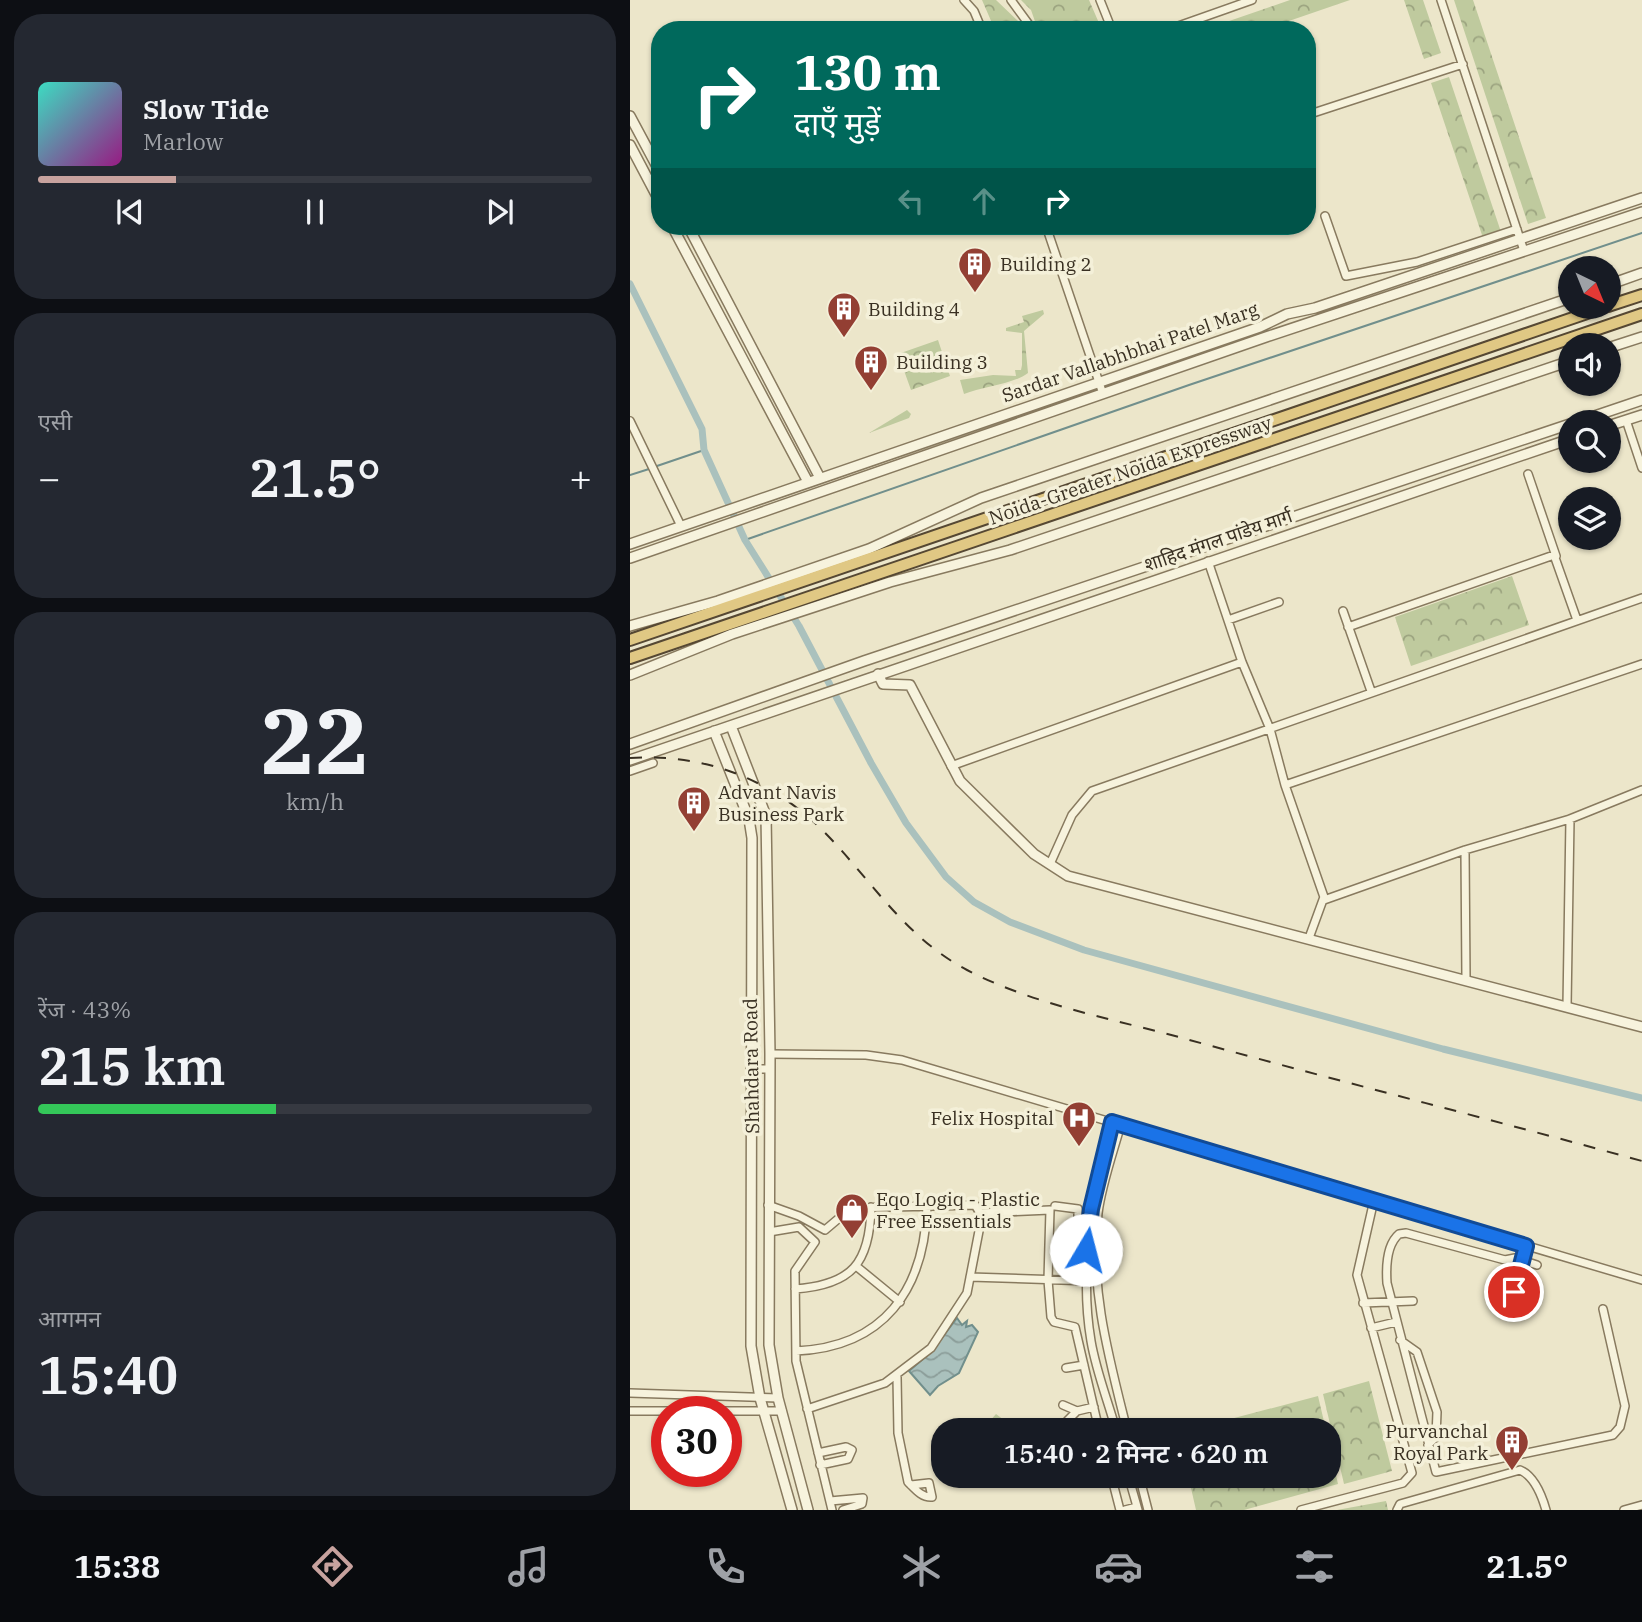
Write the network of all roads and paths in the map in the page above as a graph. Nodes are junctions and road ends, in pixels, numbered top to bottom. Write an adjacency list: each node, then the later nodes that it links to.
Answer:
1 (964, 0): 6 (street)
2 (1011, 0): 7 (street)
3 (1100, 0): 8 (street)
4 (1252, 0): 9 (street)
5 (1440, 0): 10 (street)
6 (978, 21)
7 (1026, 21)
8 (1108, 21)
9 (1192, 21)
10 (1463, 64): 11 (street); 19 (street)
11 (1316, 112)
12 (630, 116): 14 (street)
13 (630, 145): 15 (street)
14 (651, 155)
15 (651, 185)
16 (1642, 198): 23 (street, Sardar Vallabhbhai Patel Marg)
17 (1642, 212): 24 (street, Sardar Vallabhbhai Patel Marg)
18 (1325, 216): 19 (street)
19 (1517, 229): 23 (street)
20 (677, 235): 48 (street)
21 (693, 235): 47 (street)
22 (1049, 235): 35 (street)
23 (1520, 239): 24 (street); 35 (street, Sardar Vallabhbhai Patel Marg)
24 (1524, 251): 36 (street, Sardar Vallabhbhai Patel Marg)
25 (1642, 273): 26 (street)
26 (1621, 280)
27 (1642, 295): 29 (highway, Noida-Greater Noida Expressway)
28 (1558, 302): 54 (street)
29 (1621, 302)
30 (1642, 314): 55 (highway, Noida-Greater Noida Expressway)
31 (1569, 319): 54 (highway, Noida-Greater Noida Expressway)
32 (1642, 337): 33 (street)
33 (1621, 344)
34 (1558, 365): 55 (street)
35 (1099, 382): 36 (street); 47 (street, Sardar Vallabhbhai Patel Marg)
36 (1103, 394): 52 (street, Sardar Vallabhbhai Patel Marg)
37 (1642, 400): 38 (street)
38 (1612, 410)
39 (1642, 415): 40 (street)
40 (1626, 420): 42 (street); 45 (street)
41 (630, 421): 49 (street)
42 (1621, 422)
43 (1558, 428): 63 (street)
44 (1558, 443): 53 (street, शाहिद मंगल पांडेय मार्ग)
45 (1642, 468)
46 (1528, 474): 51 (street)
47 (820, 478): 48 (street, Sardar Vallabhbhai Patel Marg)
48 (807, 482): 49 (street, Sardar Vallabhbhai Patel Marg)
49 (683, 525): 50 (street, Sardar Vallabhbhai Patel Marg)
50 (630, 544)
51 (1556, 556): 61 (street); 64 (street)
52 (630, 558)
53 (1208, 561): 60 (street); 67 (street, शाहिद मंगल पांडेय मार्ग)
54 (827, 568): 58 (highway, Noida-Greater Noida Expressway)
55 (841, 593): 65 (highway, Noida-Greater Noida Expressway)
56 (1642, 597): 61 (street)
57 (1279, 602): 60 (street)
58 (720, 606): 62 (street); 66 (highway, Noida-Greater Noida Expressway)
59 (1343, 611): 64 (street)
60 (1228, 620): 69 (street)
61 (1577, 620): 73 (street)
62 (630, 626)
63 (966, 627): 67 (street); 77 (street)
64 (1348, 627): 73 (street)
65 (730, 630): 68 (highway, Noida-Greater Noida Expressway); 71 (street)
66 (630, 640)
67 (970, 643): 72 (street, शाहिद मंगल पांडेय मार्ग)
68 (630, 658)
69 (1242, 662): 75 (street); 80 (street)
70 (1642, 664): 82 (street)
71 (630, 675)
72 (875, 675): 74 (street, शाहिद मंगल पांडेय मार्ग); 80 (street)
73 (1371, 691): 75 (street)
74 (731, 726): 76 (street, शाहिद मंगल पांडेय मार्ग); 92 (street, Shahdara Road)
75 (1270, 729): 82 (street); 86 (street)
76 (714, 731): 78 (street, शाहिद मंगल पांडेय मार्ग); 93 (street, Shahdara Road)
77 (630, 744)
78 (630, 760)
79 (653, 763): 81 (street)
80 (951, 766): 86 (street)
81 (630, 771)
82 (1285, 785): 87 (street)
83 (1642, 789): 84 (street)
84 (1570, 819): 85 (street); 90 (street)
85 (1465, 850): 87 (street); 89 (street)
86 (1050, 864): 88 (street)
87 (1324, 900): 88 (street)
88 (1309, 938): 89 (street)
89 (1466, 979): 90 (street)
90 (1567, 1006): 91 (street)
91 (1642, 1027)
92 (770, 1055): 94 (street, Shahdara Road); 95 (street)
93 (750, 1069): 94 (street); 133 (street, Shahdara Road)
94 (770, 1069): 98 (street, Shahdara Road)
95 (1112, 1122): 96 (street); 106 (street)
96 (1121, 1124): 97 (street); 116 (street)
97 (1374, 1200): 108 (street); 123 (street)
98 (768, 1205): 103 (street); 104 (street, Shahdara Road)
99 (1055, 1206): 105 (street)
100 (927, 1207): 101 (street); 102 (street); 121 (street)
101 (871, 1208): 103 (street); 111 (street)
102 (980, 1213): 112 (street); 113 (street)
103 (825, 1230): 107 (street)
104 (769, 1232): 107 (street); 134 (street, Shahdara Road)
105 (1078, 1240): 106 (street); 115 (street)
106 (1087, 1241): 117 (street)
107 (815, 1242): 118 (street)
108 (1523, 1245): 109 (street); 114 (street)
109 (1520, 1260): 110 (street); 119 (street); 120 (street)
110 (1537, 1265)
111 (856, 1266): 118 (street); 121 (street)
112 (970, 1278): 113 (street); 131 (street)
113 (1048, 1280): 115 (street); 129 (street)
114 (1642, 1280)
115 (1077, 1281): 117 (street)
116 (1096, 1281): 117 (street); 145 (street)
117 (1087, 1282): 144 (street)
118 (795, 1289): 128 (street)
119 (1514, 1292)
120 (1392, 1300): 122 (street); 123 (street); 125 (street)
121 (900, 1301): 128 (street)
122 (1413, 1301)
123 (1363, 1303): 126 (street)
124 (1603, 1309): 146 (street)
125 (1396, 1322): 126 (street); 127 (street)
126 (1371, 1328): 163 (street)
127 (1400, 1340): 146 (street); 146 (street)
128 (796, 1351): 137 (street)
129 (1084, 1365): 130 (street); 136 (street)
130 (1066, 1368)
131 (897, 1377): 137 (street); 149 (street)
132 (630, 1393): 133 (street)
133 (760, 1398): 134 (street); 141 (street, Shahdara Road)
134 (778, 1398): 140 (street, Shahdara Road)
135 (1063, 1405): 138 (street)
136 (1094, 1407): 138 (street); 143 (street)
137 (807, 1409): 147 (street)
138 (1077, 1410): 142 (street)
139 (630, 1411): 141 (street)
140 (782, 1411): 141 (street); 159 (street, Shahdara Road)
141 (764, 1412): 158 (street, Shahdara Road)
142 (1070, 1418)
143 (1097, 1418)
144 (1113, 1418)
145 (1124, 1418)
146 (1428, 1445)
147 (818, 1453): 148 (street); 148 (street)
148 (820, 1465): 155 (street)
149 (911, 1485)
150 (1114, 1488): 156 (street)
151 (1132, 1488): 153 (street)
152 (1142, 1488): 162 (street)
153 (1134, 1497): 156 (street); 157 (street)
154 (1642, 1505): 166 (street)
155 (831, 1506): 160 (street)
156 (1119, 1506)
157 (1137, 1508): 161 (street)
158 (792, 1510)
159 (808, 1510)
160 (843, 1510)
161 (1125, 1510)
162 (1148, 1510)
163 (1301, 1510)
164 (1397, 1510): 165 (street)
165 (1546, 1510)
166 (1624, 1510)

